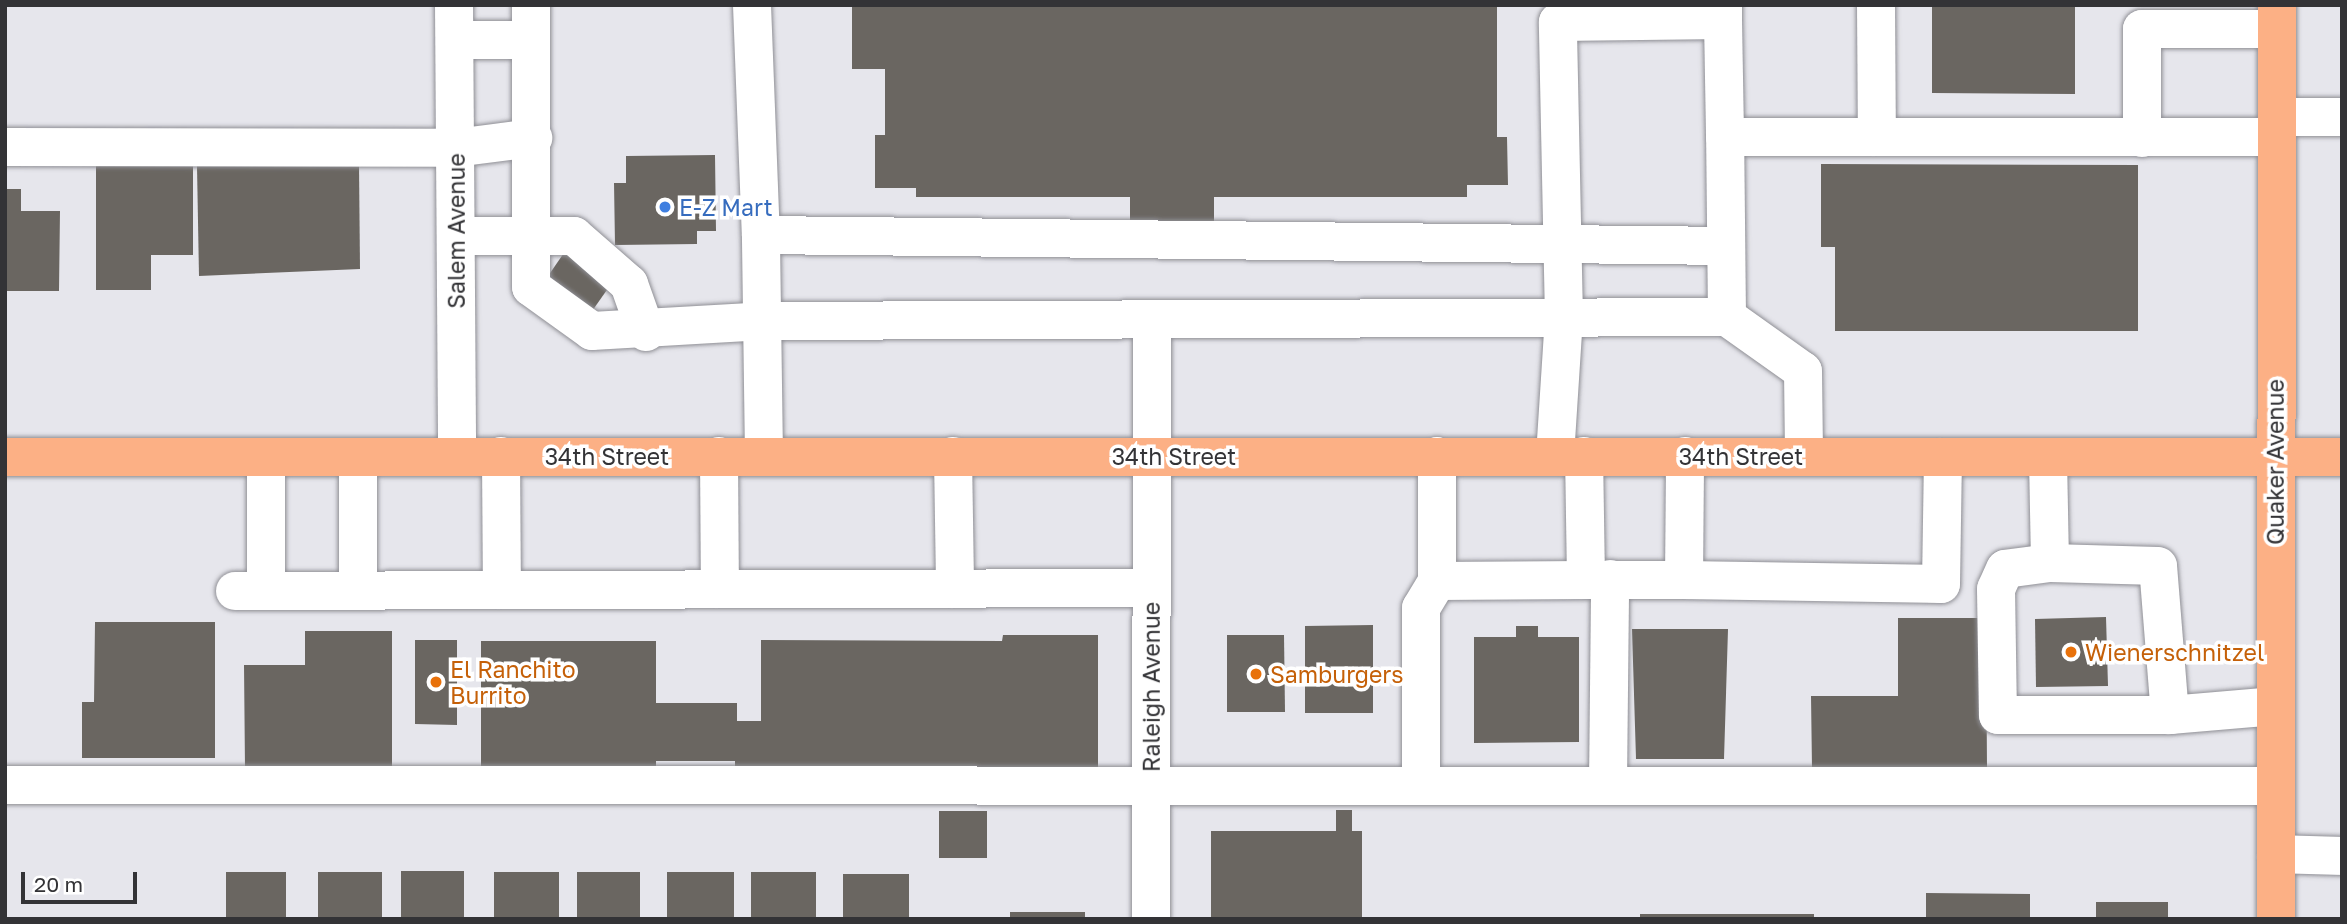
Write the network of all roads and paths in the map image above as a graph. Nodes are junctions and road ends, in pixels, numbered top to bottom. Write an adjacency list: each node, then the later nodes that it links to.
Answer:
1 (752, 5): 17 (street)
2 (1876, 5): 11 (street)
3 (1723, 13): 10 (street); 19 (street)
4 (2142, 17): 5 (street); 13 (street)
5 (2277, 17): 9 (main road, Quaker Avenue)
6 (455, 23): 7 (street); 15 (street, Salem Avenue)
7 (531, 23): 12 (street)
8 (2342, 117): 9 (street)
9 (2277, 127): 13 (street); 40 (main road, Quaker Avenue)
10 (1725, 137): 11 (street); 20 (street)
11 (1877, 137): 13 (street)
12 (533, 138): 15 (street); 16 (street)
13 (2142, 138)
14 (5, 147): 15 (street)
15 (455, 148): 18 (street, Salem Avenue)
16 (530, 234): 18 (street); 25 (street); 25 (street)
17 (761, 235): 19 (street); 24 (street)
18 (456, 236): 26 (street, Salem Avenue)
19 (1563, 246): 20 (street); 22 (street)
20 (1725, 246): 21 (street)
21 (1727, 317): 22 (street); 35 (street)
22 (1564, 318): 23 (street); 33 (street)
23 (1152, 320): 24 (street); 31 (street, Raleigh Avenue)
24 (764, 321): 25 (street); 29 (street)
25 (646, 332)
26 (457, 456): 27 (main road, 34th Street); 38 (main road, 34th Street)
27 (501, 456): 28 (main road, 34th Street); 50 (street)
28 (719, 456): 29 (main road, 34th Street); 48 (street)
29 (764, 456): 30 (main road, 34th Street)
30 (953, 456): 31 (main road, 34th Street); 49 (street)
31 (1152, 456): 32 (main road, 34th Street); 47 (street, Raleigh Avenue)
32 (1437, 456): 33 (main road, 34th Street); 46 (street)
33 (1569, 456): 34 (main road, 34th Street); 44 (street)
34 (1685, 456): 35 (main road, 34th Street); 45 (street)
35 (1804, 456): 39 (main road, 34th Street)
36 (5, 457): 37 (main road, 34th Street)
37 (266, 457): 38 (main road, 34th Street); 51 (street)
38 (358, 457): 51 (street)
39 (1943, 457): 42 (main road, 34th Street); 45 (street)
40 (2275, 457): 41 (main road, 34th Street); 42 (main road, 34th Street); 52 (main road, Quaker Avenue)
41 (2342, 457)
42 (2048, 458): 43 (street)
43 (2050, 563): 53 (street); 53 (street)
44 (1598, 579): 45 (street); 46 (street); 55 (street)
45 (1684, 580)
46 (1437, 581): 57 (street)
47 (1152, 588): 49 (street); 56 (street, Raleigh Avenue)
48 (720, 589): 49 (street); 50 (street)
49 (955, 589)
50 (502, 590): 51 (street)
51 (358, 591)
52 (2276, 706): 53 (street); 58 (main road, Quaker Avenue)
53 (2169, 715)
54 (5, 785): 56 (street)
55 (1608, 785): 57 (street); 58 (street)
56 (1151, 786): 57 (street); 61 (street, Raleigh Avenue)
57 (1421, 786)
58 (2276, 786): 59 (main road, Quaker Avenue)
59 (2276, 854): 60 (street); 62 (main road, Quaker Avenue)
60 (2342, 856)
61 (1151, 919)
62 (2276, 919)

